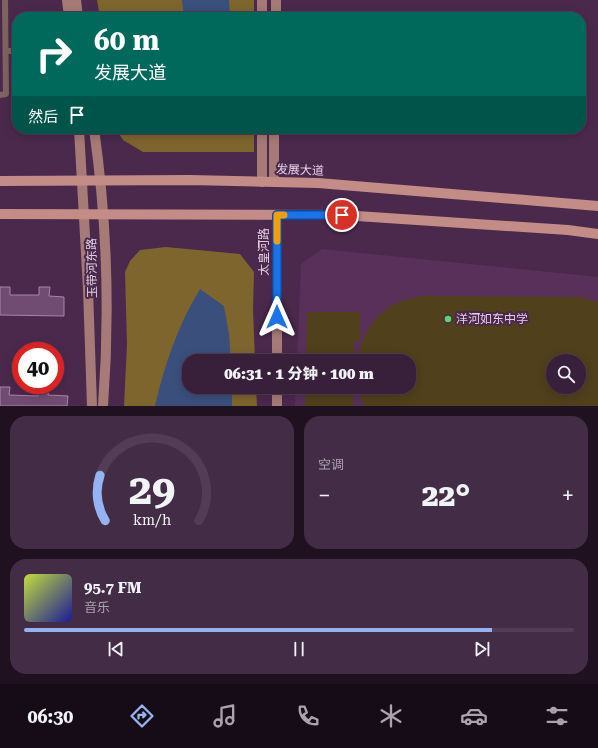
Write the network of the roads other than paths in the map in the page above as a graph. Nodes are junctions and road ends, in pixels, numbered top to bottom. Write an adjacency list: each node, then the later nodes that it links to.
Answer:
1 (5, 0): 10 (lane)
2 (68, 0): 6 (street)
3 (76, 0): 7 (street)
4 (262, 0): 8 (street)
5 (276, 0): 9 (street)
6 (69, 12)
7 (77, 12)
8 (262, 12)
9 (276, 12)
10 (6, 51): 11 (lane); 12 (lane)
11 (12, 51)
12 (0, 94)
13 (79, 134): 18 (street, 玉带河东路)
14 (95, 134): 19 (street, 玉带河东路)
15 (262, 134): 20 (street)
16 (274, 134): 21 (street)
17 (0, 181): 18 (main road, 发展大道)
18 (82, 181): 19 (main road, 发展大道); 24 (street, 玉带河东路)
19 (101, 181): 20 (main road, 发展大道); 25 (street, 玉带河东路)
20 (262, 182): 21 (main road, 发展大道)
21 (274, 182): 22 (main road, 发展大道)
22 (598, 206)
23 (0, 214): 24 (main road)
24 (84, 214): 25 (main road); 30 (street, 玉带河东路)
25 (104, 214): 26 (main road); 31 (street, 玉带河东路)
26 (277, 215): 27 (main road); 28 (street, 太皇河路)
27 (598, 234)
28 (277, 354)
29 (277, 394): 32 (street)
30 (92, 406)
31 (103, 406)
32 (277, 406)

